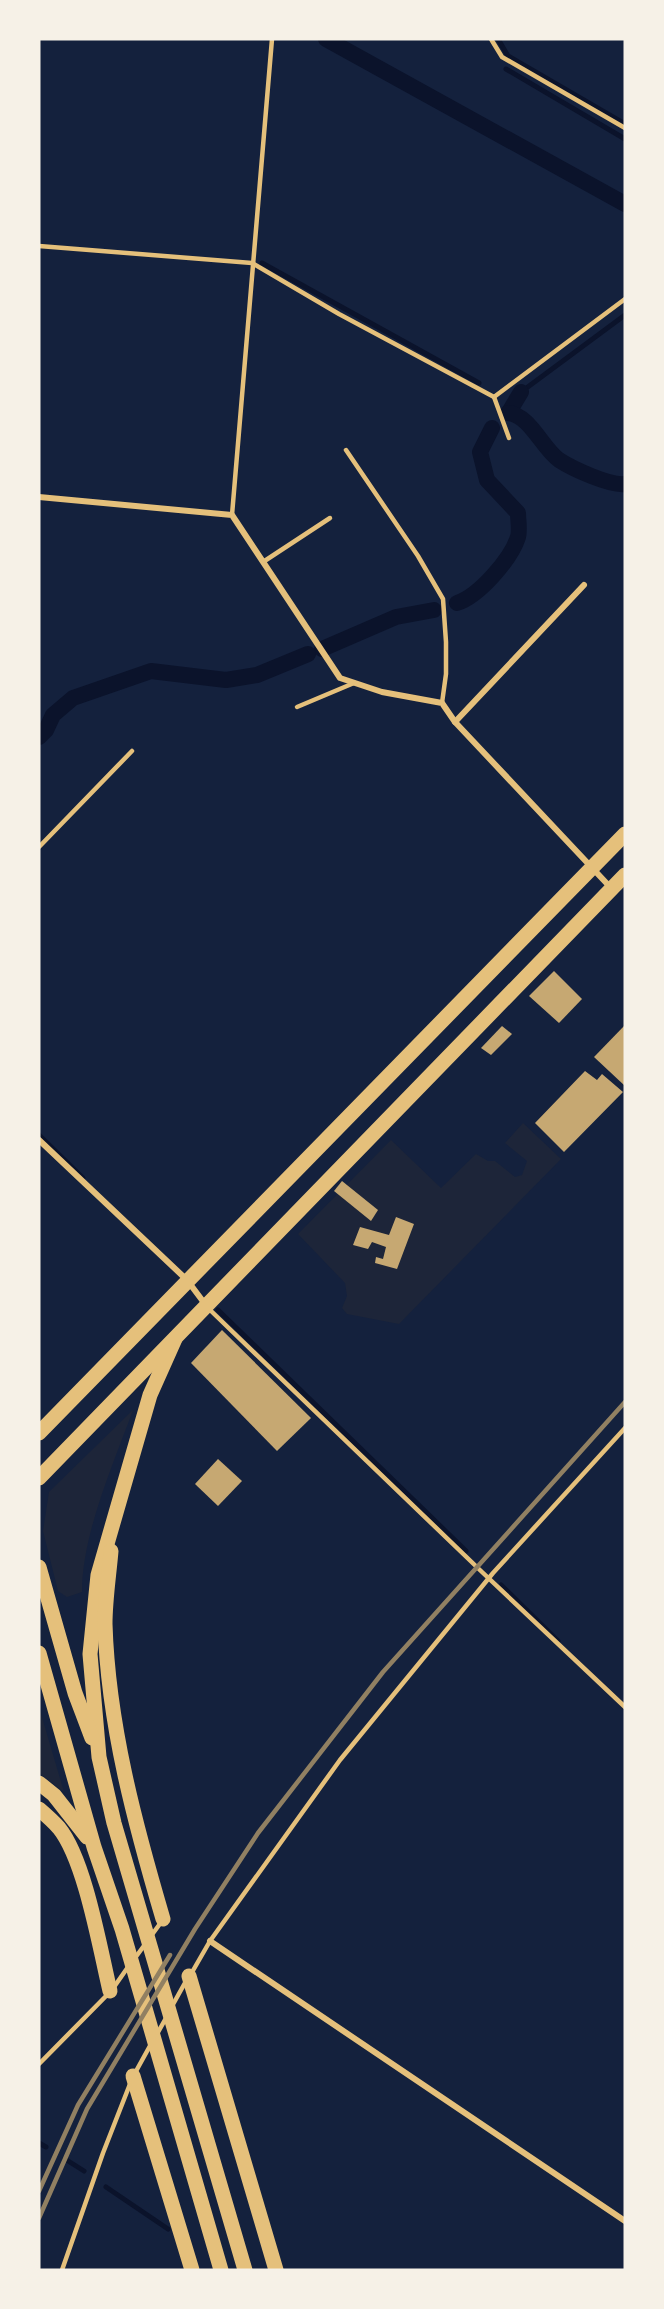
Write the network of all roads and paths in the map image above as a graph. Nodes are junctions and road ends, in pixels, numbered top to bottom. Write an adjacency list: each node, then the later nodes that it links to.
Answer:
1 (272, 39): 5 (lane)
2 (491, 39): 3 (lane)
3 (625, 128)
4 (39, 246): 5 (lane)
5 (252, 262): 7 (lane); 11 (lane)
6 (625, 299): 7 (lane)
7 (494, 397): 8 (lane)
8 (509, 438)
9 (346, 450): 16 (lane)
10 (39, 497): 11 (street)
11 (232, 515): 13 (street)
12 (330, 518): 13 (lane)
13 (263, 562): 15 (street)
14 (584, 585): 18 (street)
15 (354, 683): 16 (street); 17 (lane)
16 (442, 703): 18 (street)
17 (297, 707)
18 (455, 722): 22 (street)
19 (132, 751): 21 (lane)
20 (625, 834): 22 (main road)
21 (39, 848)
22 (592, 867): 24 (street); 26 (main road)
23 (625, 875): 24 (main road)
24 (612, 889): 27 (main road)
25 (39, 1140): 26 (street)
26 (187, 1280): 27 (street); 30 (main road)
27 (207, 1307): 28 (main road); 34 (lane)
28 (175, 1339): 31 (main road); 32 (main road)
29 (625, 1428): 34 (lane)
30 (39, 1433)
31 (39, 1478)
32 (114, 1519): 37 (main road); 41 (main road)
33 (39, 1567): 37 (main road)
34 (489, 1579): 36 (lane); 42 (lane)
35 (39, 1653): 40 (main road)
36 (625, 1707)
37 (99, 1757): 51 (main road)
38 (39, 1783): 40 (main road)
39 (39, 1809): 44 (main road)
40 (94, 1847): 50 (main road)
41 (163, 1919): 44 (lane)
42 (210, 1941): 43 (lane); 47 (street)
43 (189, 1976): 46 (lane); 52 (main road)
44 (110, 1991): 45 (lane)
45 (39, 2064)
46 (133, 2076): 48 (lane); 49 (main road)
47 (625, 2221)
48 (62, 2270)
49 (192, 2270)
50 (221, 2270)
51 (245, 2270)
52 (276, 2270)

